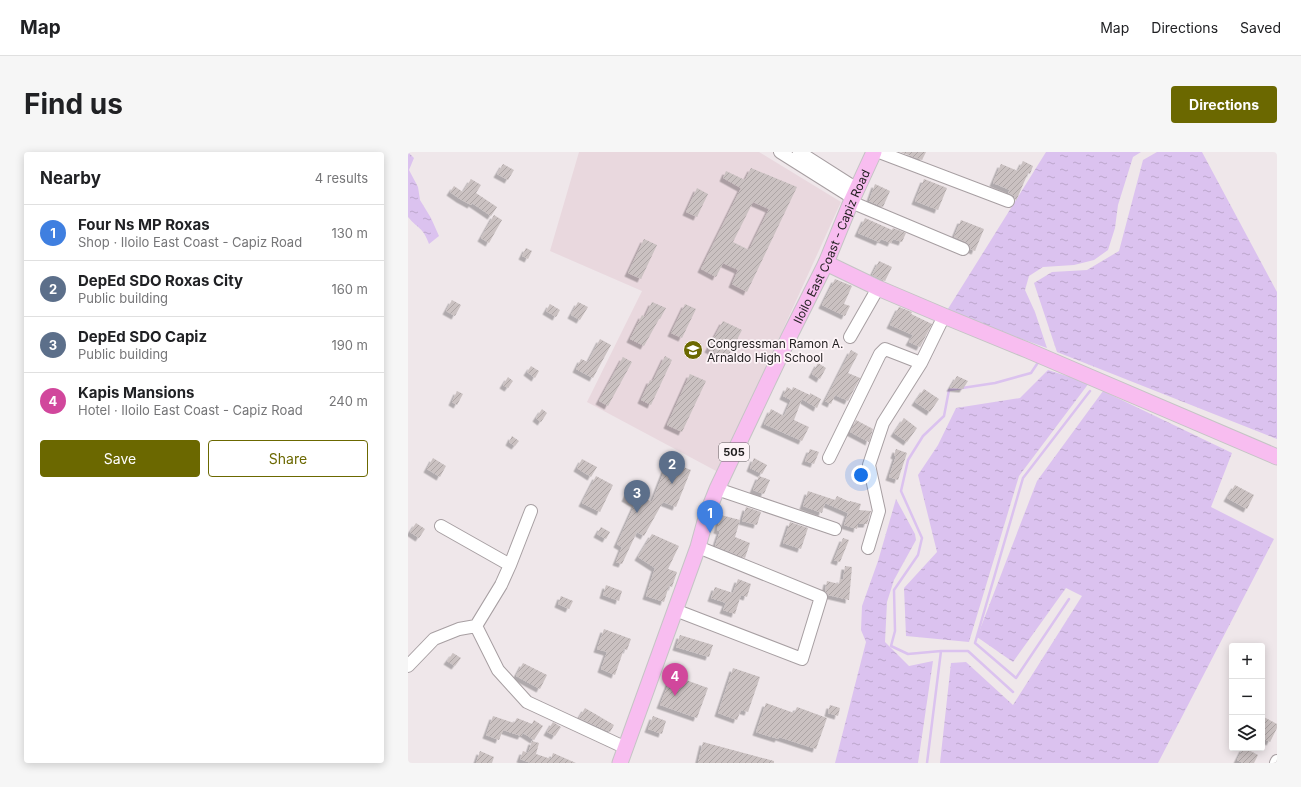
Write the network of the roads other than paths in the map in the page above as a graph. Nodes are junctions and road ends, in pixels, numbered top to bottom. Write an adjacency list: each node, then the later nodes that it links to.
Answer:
1 (780, 152): 5 (street)
2 (800, 152): 5 (street)
3 (874, 152): 5 (main road, Iloilo East Coast - Capiz Road / 505)
4 (879, 152): 6 (street)
5 (853, 197): 7 (street); 8 (main road, Iloilo East Coast - Capiz Road / 505)
6 (1008, 201)
7 (964, 250)
8 (826, 263): 9 (main road); 15 (main road, Iloilo East Coast - Capiz Road / 505)
9 (878, 288): 10 (main road); 11 (street)
10 (944, 316): 12 (street); 13 (main road)
11 (850, 337)
12 (921, 363): 14 (street); 20 (street)
13 (1277, 457)
14 (828, 458)
15 (717, 489): 18 (street); 19 (main road, Iloilo East Coast - Capiz Road / 505)
16 (531, 511): 21 (street)
17 (441, 526): 21 (street)
18 (835, 529)
19 (698, 547): 22 (main road, Iloilo East Coast - Capiz Road / 505); 22 (street)
20 (868, 548)
21 (510, 565): 23 (street)
22 (675, 610): 25 (main road, Iloilo East Coast - Capiz Road / 505)
23 (476, 626): 24 (street); 25 (street)
24 (408, 666)
25 (626, 748): 26 (main road, Iloilo East Coast - Capiz Road / 505)
26 (620, 763)

